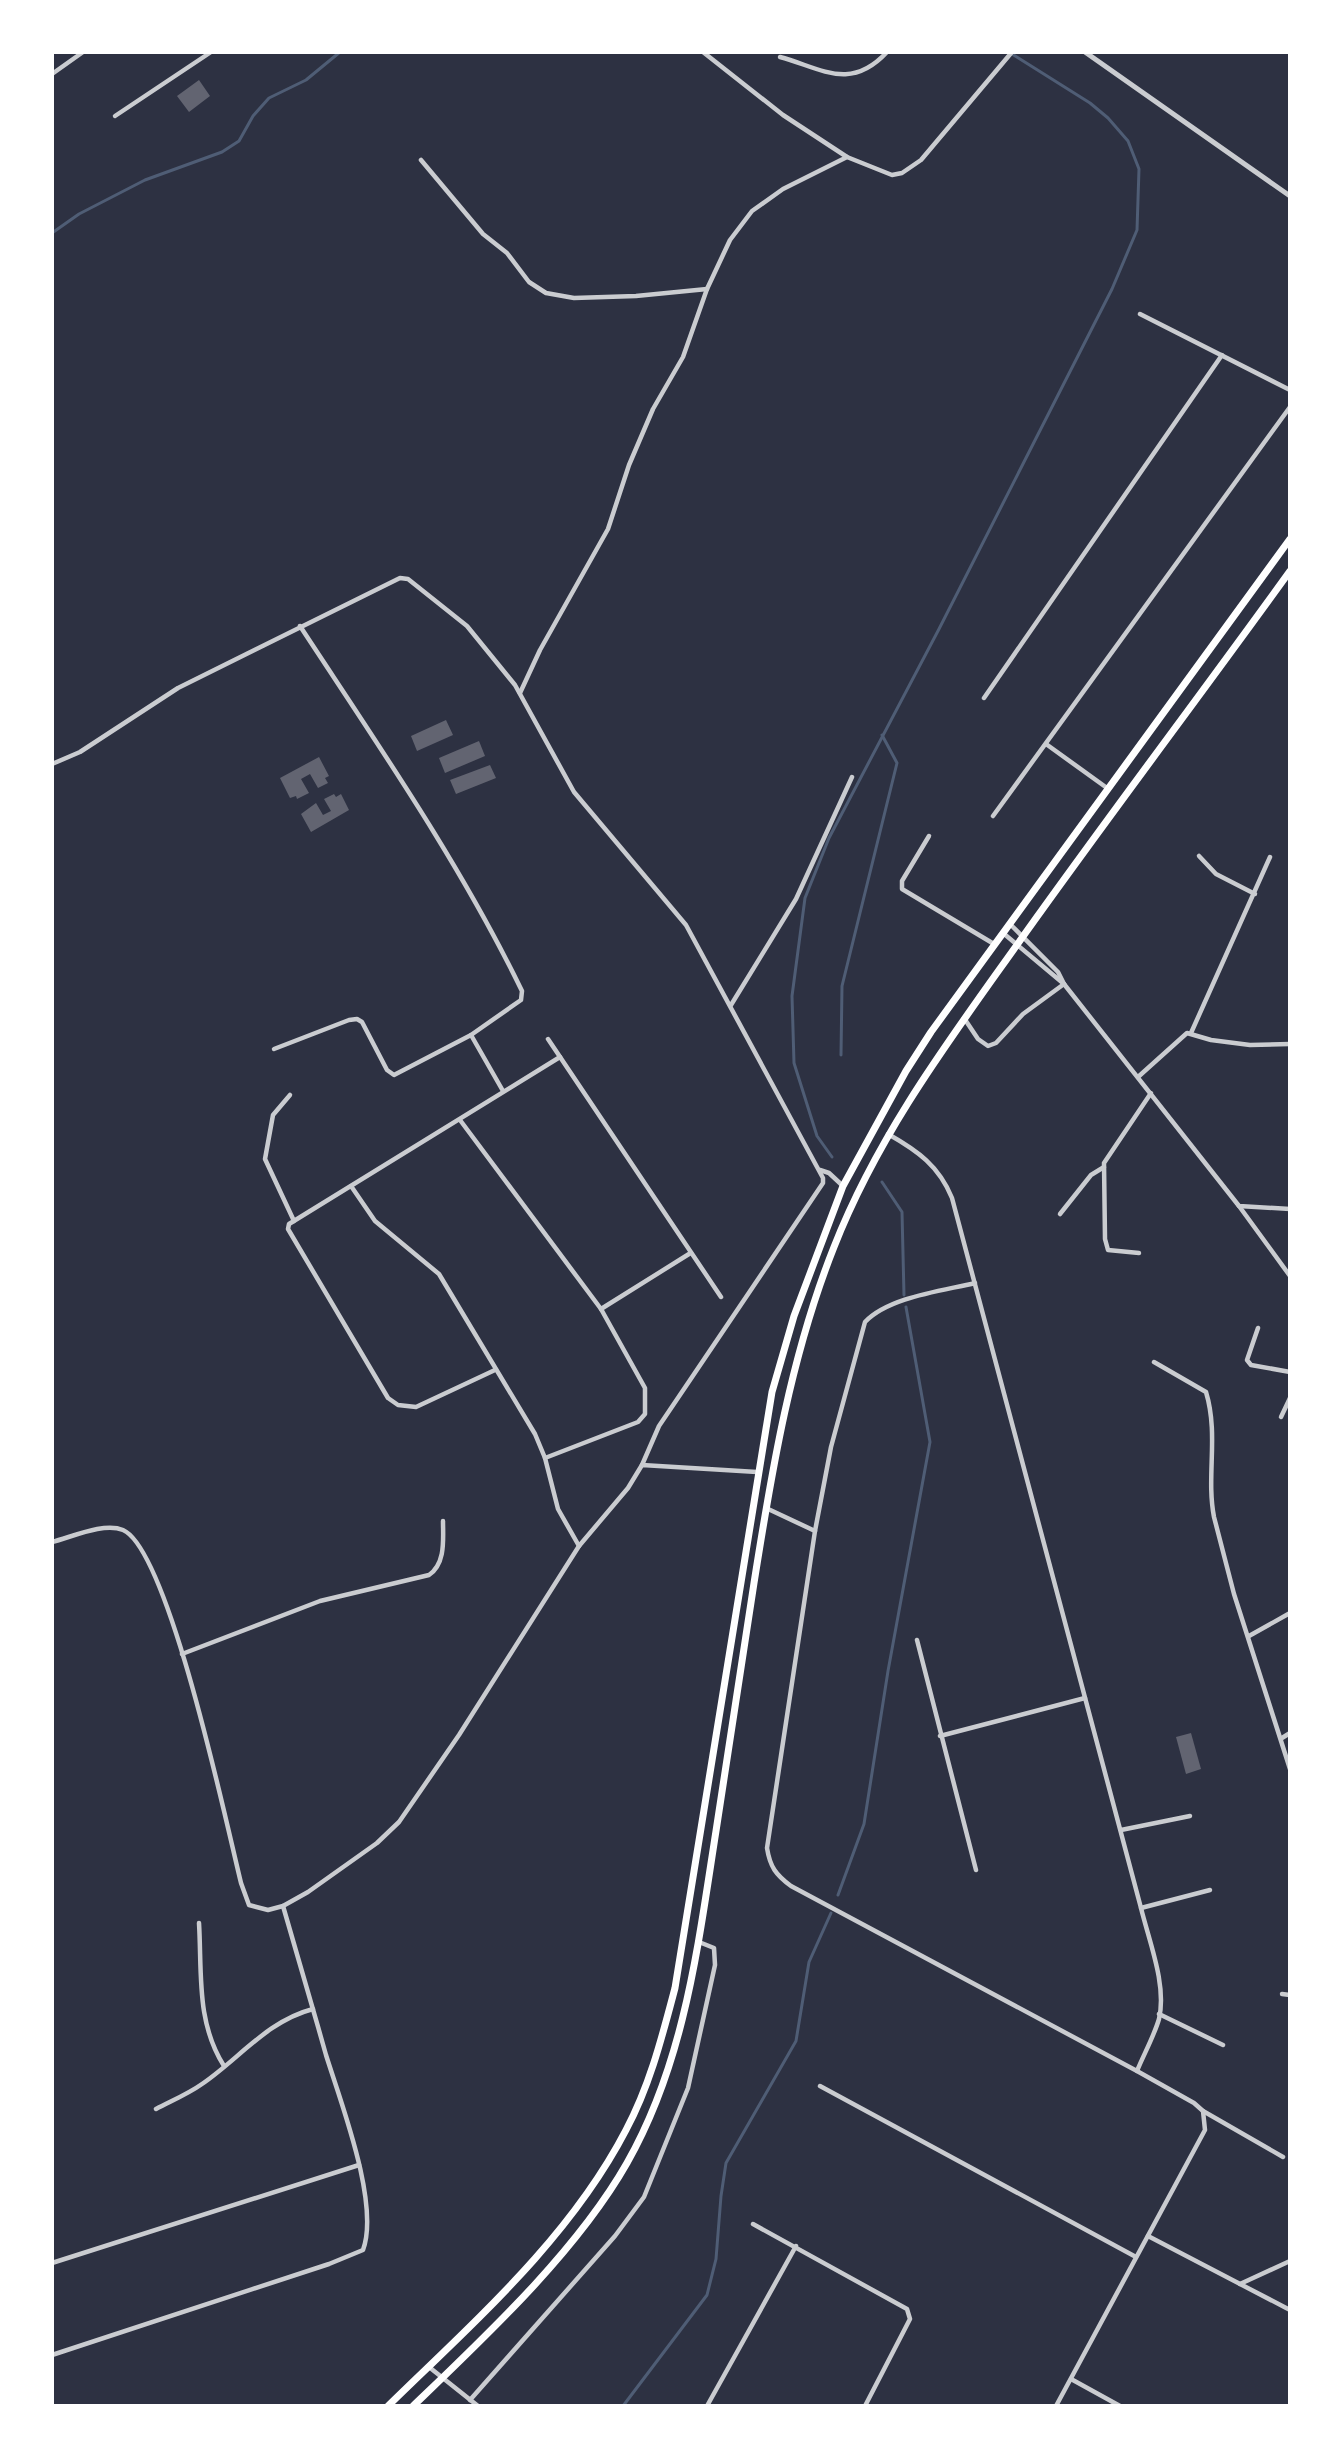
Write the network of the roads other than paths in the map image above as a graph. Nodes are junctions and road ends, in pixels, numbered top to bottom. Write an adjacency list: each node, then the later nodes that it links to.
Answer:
1 (83, 52): 8 (street)
2 (211, 52): 9 (street)
3 (703, 52): 10 (street)
4 (887, 52): 7 (street)
5 (1085, 52): 12 (street)
6 (1010, 55): 10 (street)
7 (780, 57)
8 (52, 74)
9 (114, 116)
10 (847, 157): 13 (street)
11 (421, 160): 13 (street)
12 (1290, 195)
13 (707, 289): 21 (street)
14 (1140, 314): 15 (street)
15 (1222, 355): 16 (street); 22 (street)
16 (1290, 390)
17 (1290, 407): 23 (street)
18 (1290, 539): 26 (main road)
19 (1290, 572): 34 (main road)
20 (300, 626): 21 (street); 24 (street); 41 (street)
21 (520, 693): 38 (street)
22 (984, 698)
23 (1046, 744): 26 (street); 27 (street)
24 (52, 764)
25 (852, 777): 38 (street)
26 (1107, 789): 32 (main road)
27 (993, 816)
28 (930, 836): 35 (street)
29 (1199, 856): 31 (street)
30 (1270, 856): 31 (street)
31 (1255, 894): 40 (street)
32 (1010, 924): 33 (main road); 34 (street)
33 (1003, 933): 35 (main road); 36 (street)
34 (1024, 935): 36 (main road); 37 (street)
35 (994, 944): 55 (main road)
36 (1018, 945): 37 (street); 39 (main road)
37 (1064, 984): 39 (street); 46 (street)
38 (731, 1005): 53 (street)
39 (964, 1018): 51 (main road)
40 (1191, 1033): 43 (street); 46 (street)
41 (471, 1035): 44 (street); 47 (street)
42 (548, 1039): 45 (street)
43 (1290, 1044)
44 (274, 1049)
45 (560, 1057): 47 (street); 61 (street)
46 (1138, 1077): 48 (street)
47 (503, 1091): 50 (street)
48 (1151, 1093): 52 (street); 56 (street)
49 (290, 1095): 59 (street)
50 (460, 1120): 54 (street); 65 (street)
51 (888, 1134): 63 (street); 75 (main road)
52 (1104, 1167): 58 (street); 60 (street)
53 (820, 1170): 55 (street); 73 (street)
54 (351, 1186): 59 (street); 68 (street)
55 (843, 1186): 74 (main road)
56 (1239, 1206): 57 (street); 62 (street)
57 (1290, 1209)
58 (1060, 1214)
59 (294, 1221): 68 (street)
60 (1139, 1253)
61 (689, 1254): 64 (street); 65 (street)
62 (1290, 1276)
63 (975, 1283): 77 (street); 84 (street)
64 (721, 1297)
65 (601, 1310): 72 (street)
66 (1258, 1328): 69 (street)
67 (1154, 1362): 81 (street)
68 (495, 1370): 72 (street)
69 (1290, 1372)
70 (1290, 1398): 71 (street)
71 (1281, 1417)
72 (545, 1458): 79 (street)
73 (642, 1465): 74 (street); 79 (street)
74 (757, 1472): 118 (main road)
75 (766, 1508): 77 (street); 96 (main road)
76 (444, 1521): 83 (street)
77 (815, 1531): 103 (street)
78 (52, 1542): 83 (street)
79 (579, 1546): 93 (street)
80 (1290, 1613): 81 (street)
81 (1249, 1636): 87 (street)
82 (917, 1640): 86 (street)
83 (182, 1654): 93 (street)
84 (1085, 1698): 86 (street); 90 (street)
85 (1290, 1733): 87 (street)
86 (940, 1736): 91 (street)
87 (1282, 1738): 88 (street)
88 (1290, 1769)
89 (1190, 1816): 90 (street)
90 (1121, 1830): 94 (street)
91 (976, 1870)
92 (1210, 1890): 94 (street)
93 (283, 1906): 99 (street)
94 (1142, 1908): 100 (street)
95 (199, 1923): 102 (street)
96 (699, 1942): 119 (main road); 121 (street)
97 (1282, 1994): 98 (street)
98 (1290, 1995)
99 (313, 2009): 102 (street); 108 (street)
100 (1159, 2014): 101 (street); 103 (street)
101 (1223, 2045)
102 (224, 2066): 105 (street)
103 (1137, 2071): 106 (street)
104 (820, 2086): 112 (street)
105 (156, 2109)
106 (1203, 2111): 107 (street); 110 (street)
107 (1282, 2157)
108 (359, 2165): 114 (street); 117 (street)
109 (753, 2224): 111 (street)
110 (1148, 2236): 112 (street); 115 (street)
111 (796, 2246): 125 (street); 126 (street)
112 (1136, 2257): 120 (street)
113 (1290, 2261): 115 (street)
114 (52, 2263)
115 (1240, 2284): 116 (street)
116 (1290, 2310)
117 (52, 2355)
118 (428, 2366): 119 (street); 122 (main road)
119 (442, 2378): 121 (street); 123 (main road)
120 (1071, 2379): 127 (street); 128 (street)
121 (470, 2400): 124 (street)
122 (388, 2406)
123 (413, 2406)
124 (478, 2406)
125 (707, 2406)
126 (865, 2406)
127 (1056, 2406)
128 (1120, 2406)

